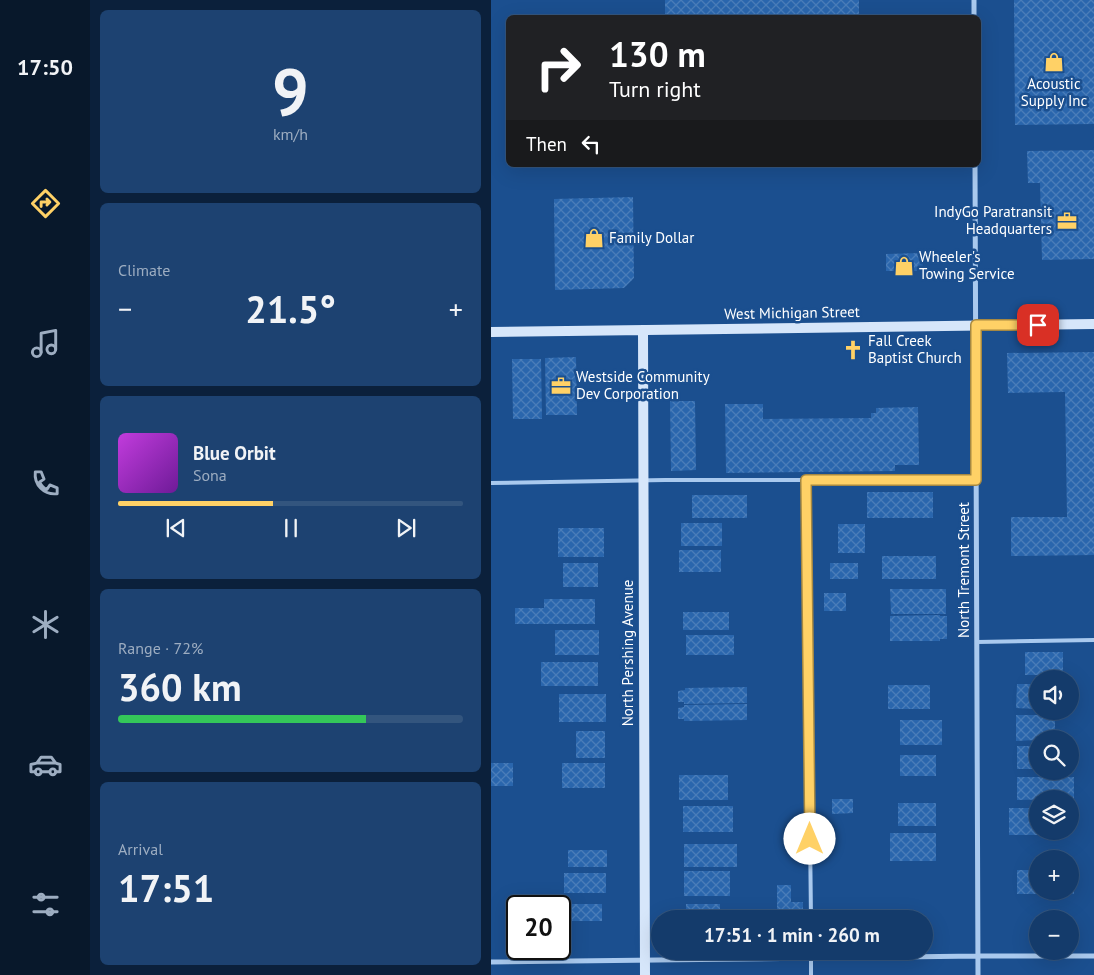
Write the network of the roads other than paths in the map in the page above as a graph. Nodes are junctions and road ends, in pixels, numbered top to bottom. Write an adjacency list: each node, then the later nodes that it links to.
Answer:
1 (974, 0): 2 (street)
2 (974, 15)
3 (975, 167): 5 (street, North Tremont Street)
4 (1094, 324): 5 (street, West Michigan Street)
5 (976, 325): 6 (street, West Michigan Street); 9 (street, North Tremont Street)
6 (643, 330): 7 (street, West Michigan Street); 10 (street, North Pershing Avenue)
7 (491, 332)
8 (806, 480): 9 (lane); 10 (lane); 14 (lane)
9 (976, 480): 13 (street, North Tremont Street)
10 (642, 481): 11 (lane); 18 (street, North Pershing Avenue)
11 (491, 483)
12 (1094, 640): 13 (lane)
13 (977, 642): 16 (street, North Tremont Street)
14 (811, 910)
15 (933, 955): 16 (street)
16 (978, 956): 17 (street); 24 (street, North Tremont Street)
17 (1094, 956)
18 (645, 960): 19 (street); 21 (street); 22 (street, North Pershing Avenue)
19 (651, 960)
20 (811, 960): 23 (lane)
21 (491, 962)
22 (645, 975)
23 (811, 975)
24 (979, 975)

